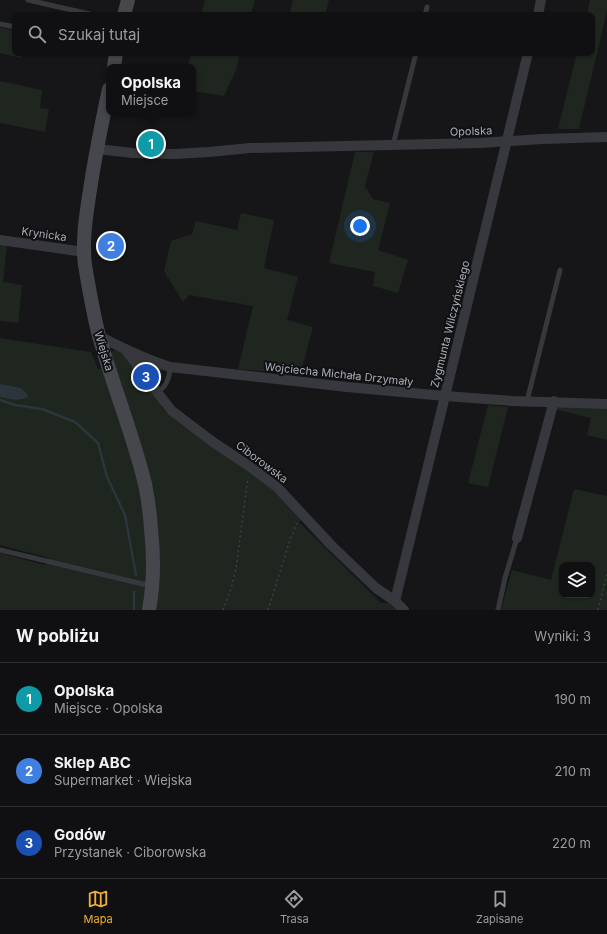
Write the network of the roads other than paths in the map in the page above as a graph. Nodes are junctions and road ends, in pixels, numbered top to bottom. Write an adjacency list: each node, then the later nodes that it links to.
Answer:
1 (28, 0): 5 (lane)
2 (128, 0): 6 (street)
3 (541, 0): 8 (street)
4 (427, 7): 7 (lane)
5 (81, 12)
6 (125, 12)
7 (426, 12)
8 (539, 12)
9 (0, 24): 10 (lane)
10 (12, 26)
11 (415, 56): 16 (lane)
12 (527, 56): 15 (street, Zygmunta Wilczyńskiego)
13 (106, 103): 17 (street, Wiejska)
14 (607, 137): 15 (street, Opolska)
15 (507, 141): 16 (street, Opolska); 25 (street, Zygmunta Wilczyńskiego)
16 (393, 145): 17 (street, Opolska)
17 (96, 149): 19 (street, Wiejska)
18 (0, 240): 19 (street, Krynicka)
19 (84, 252): 21 (street, Wiejska)
20 (560, 270): 26 (lane)
21 (99, 336): 22 (street, Wojciecha Michała Drzymały); 31 (street, Wiejska)
22 (125, 350): 23 (street, Wojciecha Michała Drzymały); 24 (street, Ciborowska)
23 (170, 367): 24 (lane); 25 (street, Wojciecha Michała Drzymały)
24 (157, 392): 32 (street, Ciborowska)
25 (445, 396): 26 (street, Wojciecha Michała Drzymały); 32 (street, Zygmunta Wilczyńskiego)
26 (527, 401): 27 (street, Wojciecha Michała Drzymały)
27 (554, 401): 28 (street, Wojciecha Michała Drzymały); 29 (street)
28 (607, 404)
29 (517, 538): 35 (lane)
30 (0, 550): 31 (lane)
31 (153, 587): 33 (street, Wiejska)
32 (395, 601): 34 (street, Ciborowska)
33 (149, 610)
34 (404, 610)
35 (498, 610)

